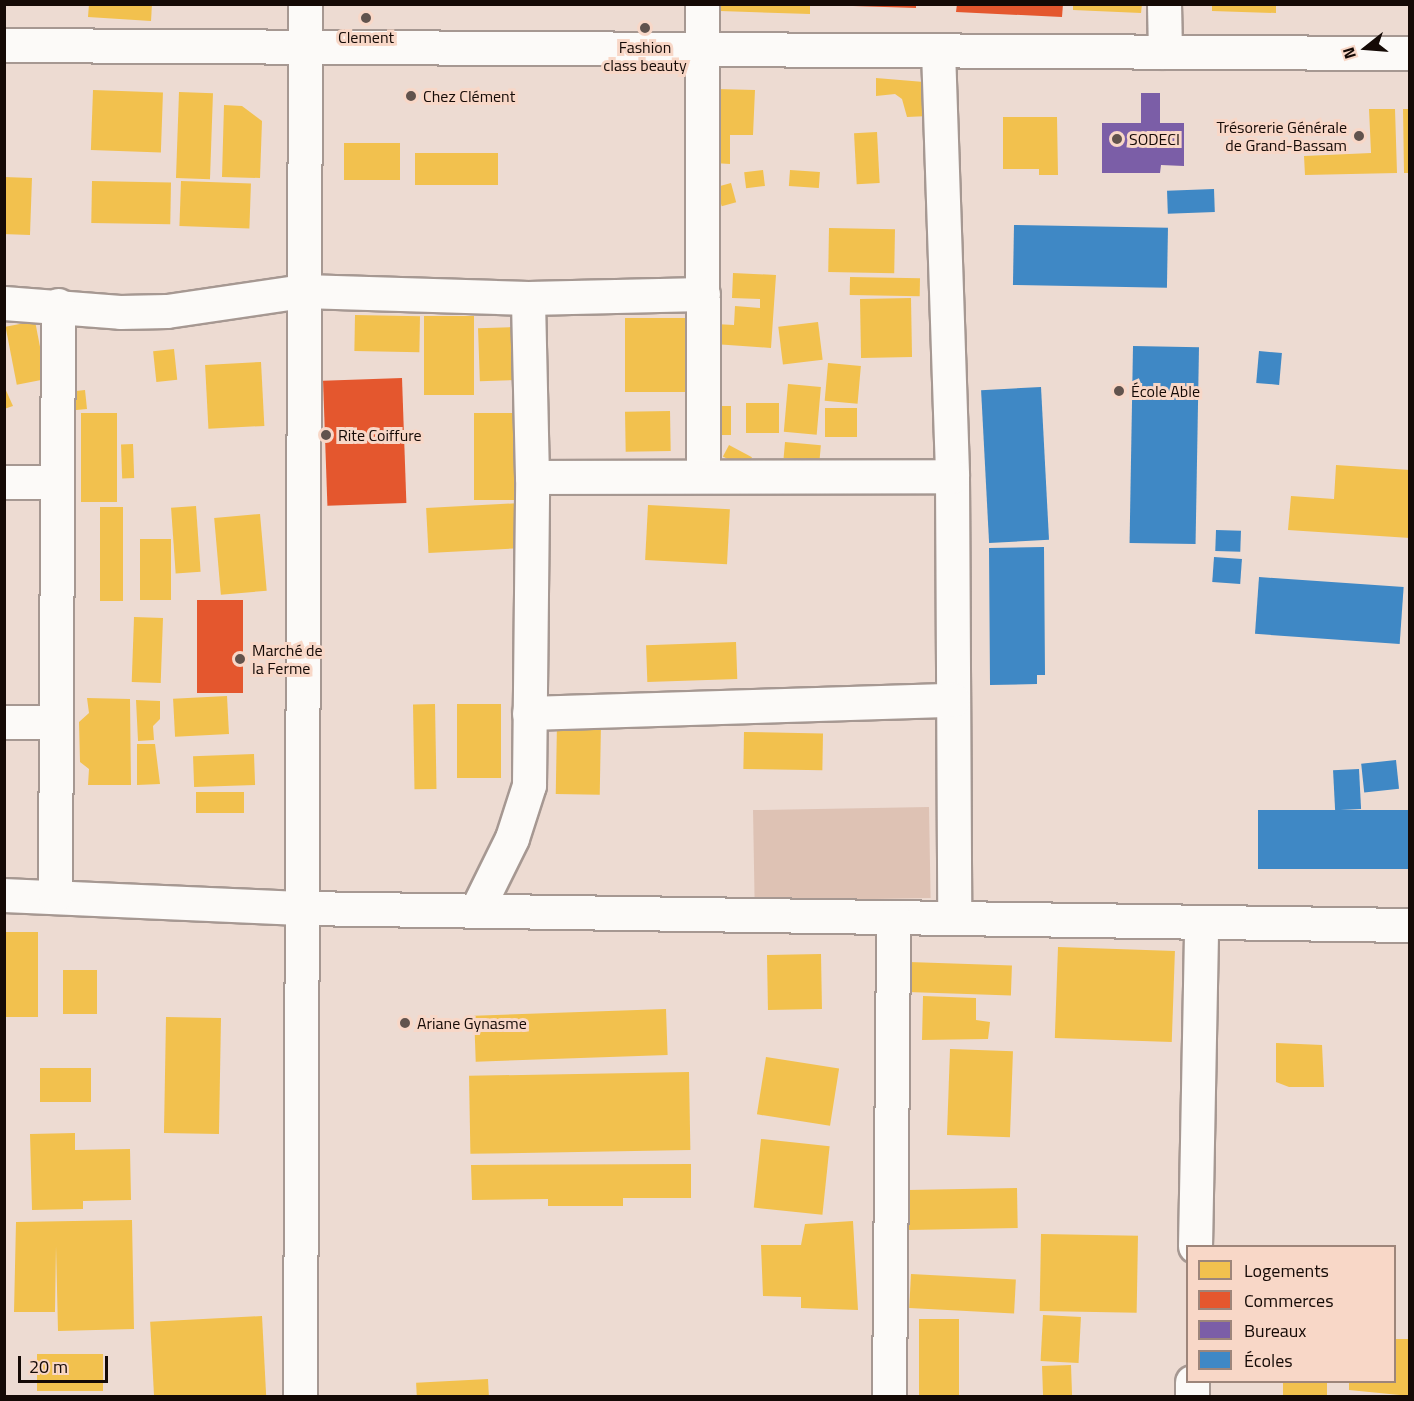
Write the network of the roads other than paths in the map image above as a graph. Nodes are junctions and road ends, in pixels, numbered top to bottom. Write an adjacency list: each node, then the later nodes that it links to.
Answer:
1 (305, 4): 5 (street)
2 (702, 4): 6 (street)
3 (1164, 4): 8 (street)
4 (4, 45): 5 (street)
5 (305, 47): 6 (street); 10 (street)
6 (701, 48): 7 (street); 11 (street)
7 (938, 50): 8 (street); 16 (street)
8 (1165, 52): 9 (street)
9 (1410, 53)
10 (303, 291): 12 (street); 14 (street); 26 (street)
11 (703, 294): 12 (street); 15 (street)
12 (528, 298): 17 (street)
13 (4, 303): 14 (street)
14 (58, 305): 19 (street)
15 (703, 476): 16 (street); 17 (street)
16 (952, 476): 20 (street)
17 (532, 477): 21 (street)
18 (4, 482): 19 (street)
19 (57, 482): 23 (street)
20 (953, 700): 21 (street); 29 (street)
21 (529, 713): 27 (street)
22 (4, 722): 23 (street)
23 (56, 722): 25 (street)
24 (4, 895): 25 (street)
25 (55, 895): 26 (street)
26 (301, 908): 27 (street); 33 (street)
27 (476, 911): 28 (street)
28 (893, 917): 29 (street); 34 (street)
29 (954, 918): 30 (street)
30 (1201, 922): 31 (street); 32 (street)
31 (1410, 925)
32 (1195, 1245)
33 (300, 1396)
34 (890, 1396)

